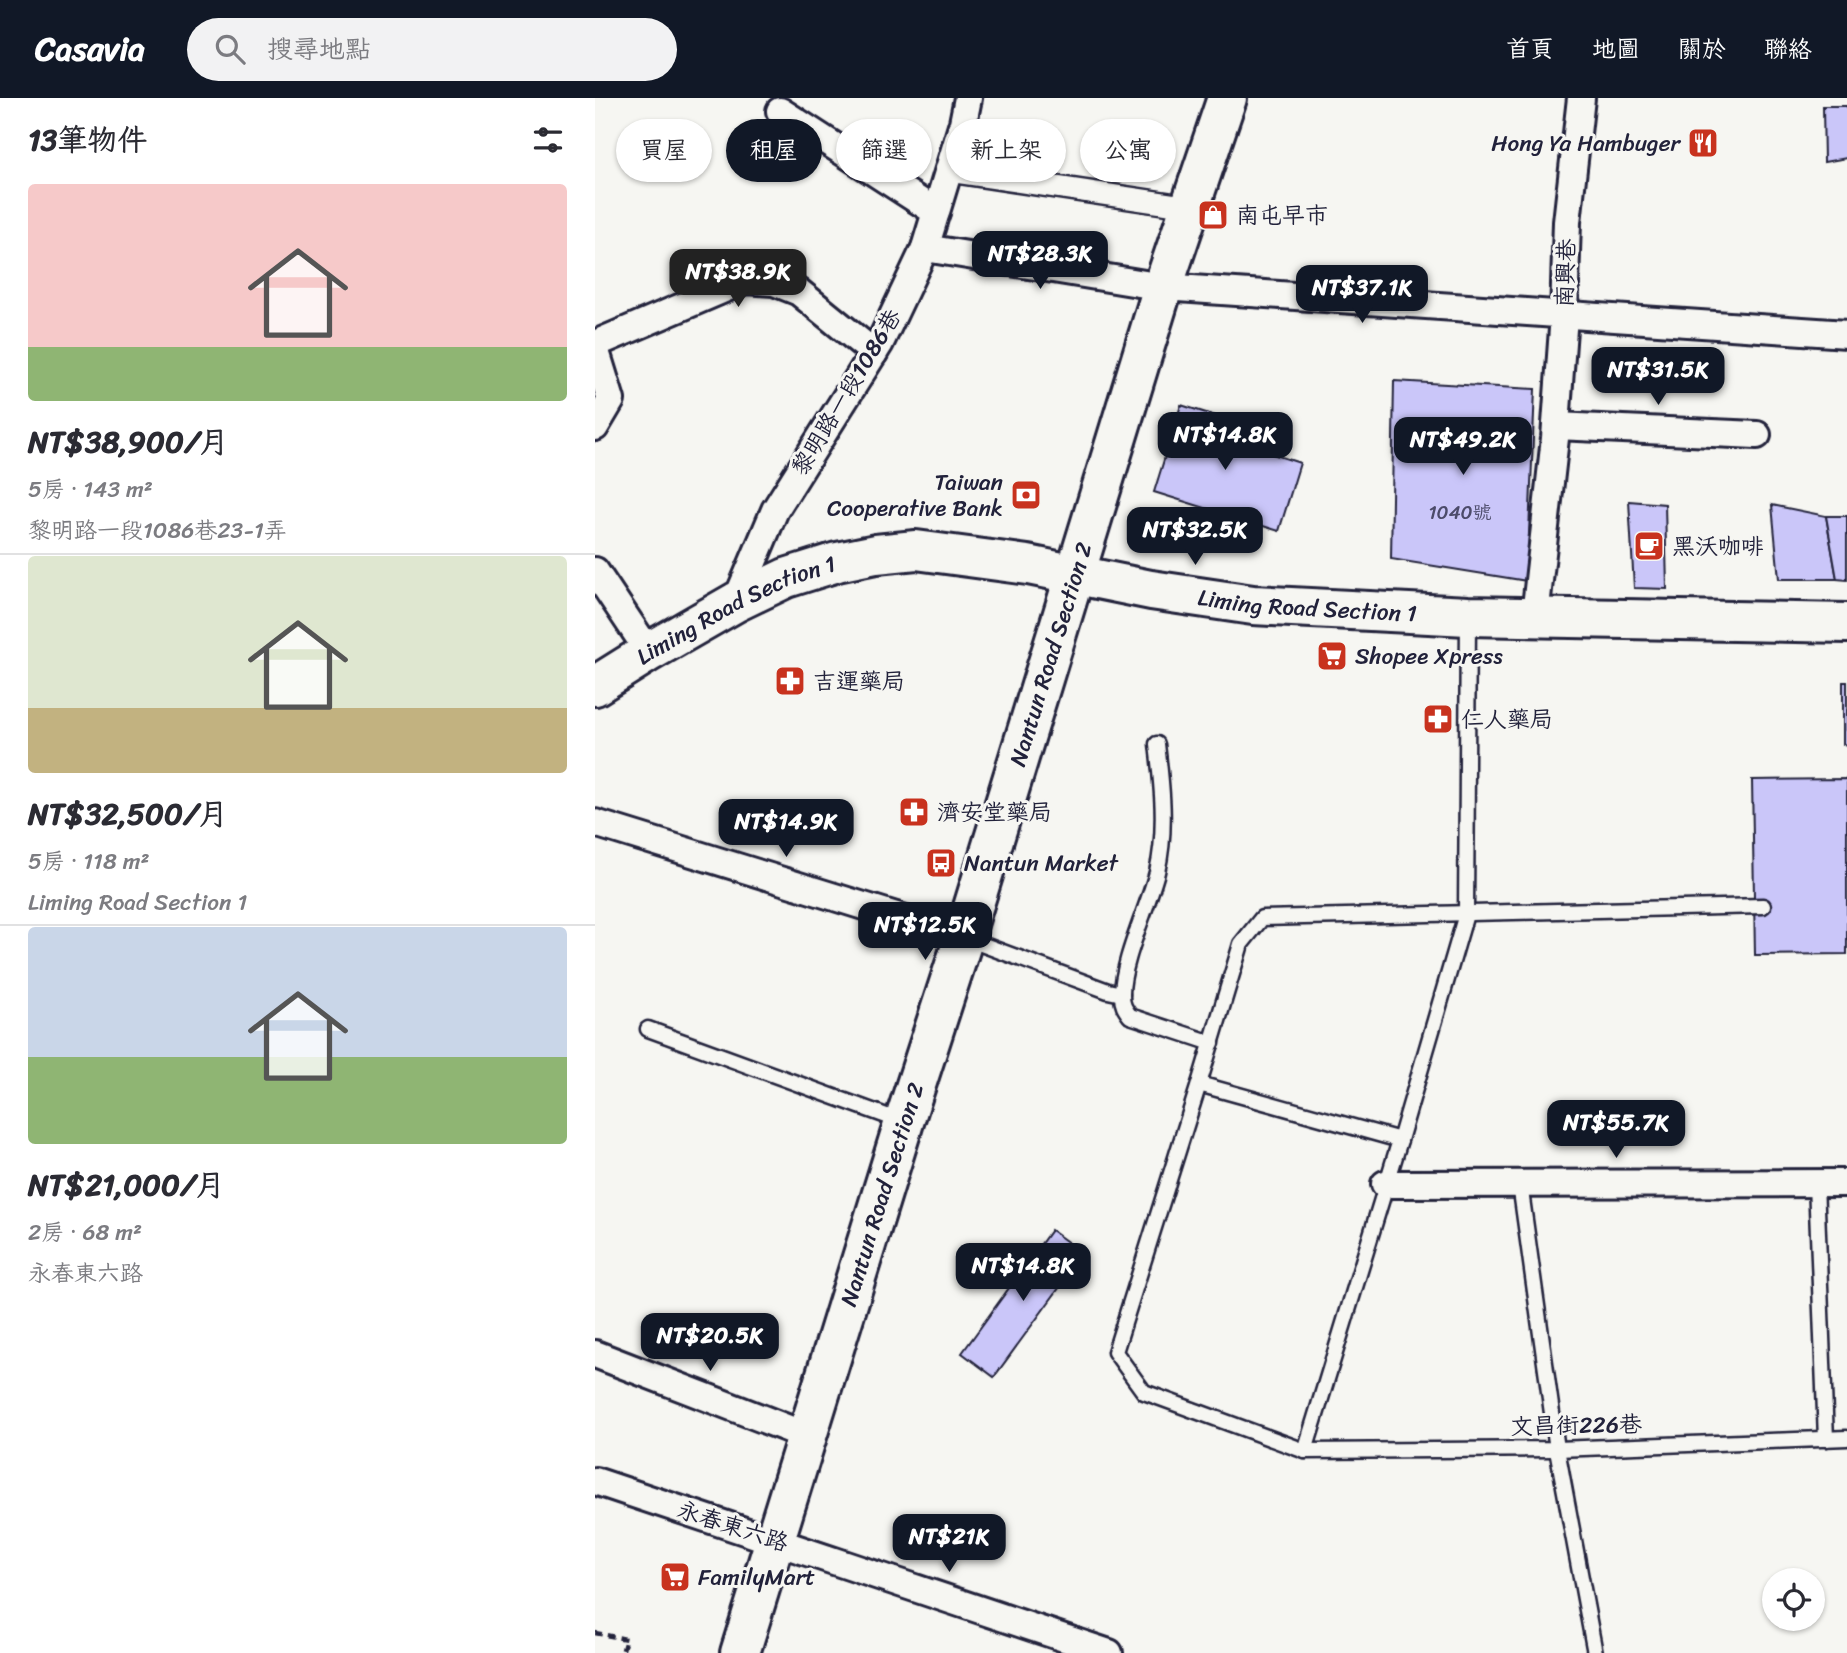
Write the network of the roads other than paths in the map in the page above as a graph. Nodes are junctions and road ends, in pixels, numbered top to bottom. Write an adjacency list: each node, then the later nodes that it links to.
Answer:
1 (968, 98): 5 (street, 黎明路一段1086巷)
2 (1227, 98): 8 (main road, Nantun Road Section 2)
3 (1581, 98): 12 (street, 南興巷)
4 (780, 111): 9 (street)
5 (963, 119)
6 (946, 180): 9 (street, 黎明路一段1086巷)
7 (1023, 182): 8 (street)
8 (1190, 207): 11 (main road, Nantun Road Section 2)
9 (936, 212): 10 (street, 黎明路一段1086巷)
10 (925, 248): 11 (street); 15 (street, 黎明路一段1086巷)
11 (1163, 287): 12 (street); 20 (main road, Nantun Road Section 2)
12 (1564, 315): 13 (street); 16 (street, 南興巷)
13 (1847, 334)
14 (595, 346): 15 (street); 17 (street)
15 (874, 352): 21 (street, 黎明路一段1086巷)
16 (1556, 426): 18 (street); 23 (street, 南興巷)
17 (595, 427)
18 (1757, 435)
19 (595, 571): 25 (street)
20 (1074, 573): 21 (main road, Liming Road Section 1); 22 (main road, Liming Road Section 1); 31 (main road, Nantun Road Section 2)
21 (736, 602): 25 (main road, Liming Road Section 1)
22 (1468, 616): 23 (main road, Liming Road Section 1); 30 (lane)
23 (1535, 616): 24 (main road, Liming Road Section 1)
24 (1847, 623)
25 (649, 652): 26 (main road, Liming Road Section 1)
26 (595, 686)
27 (1157, 744): 32 (lane)
28 (595, 823): 31 (street)
29 (1763, 906): 30 (lane)
30 (1466, 914): 34 (lane); 37 (lane)
31 (964, 937): 32 (lane); 36 (main road, Nantun Road Section 2)
32 (1122, 995): 34 (lane)
33 (648, 1029): 36 (lane)
34 (1212, 1042): 35 (lane)
35 (1199, 1084): 37 (lane); 47 (lane)
36 (904, 1122): 43 (main road, Nantun Road Section 2)
37 (1400, 1140): 40 (lane)
38 (1847, 1182): 39 (street)
39 (1817, 1183): 41 (street); 45 (lane)
40 (1385, 1184): 41 (street); 47 (lane)
41 (1520, 1184): 46 (lane)
42 (595, 1354): 43 (street)
43 (807, 1436): 49 (main road, Nantun Road Section 2)
44 (1847, 1438): 45 (lane, 文昌街226巷)
45 (1826, 1439): 46 (lane, 文昌街226巷)
46 (1557, 1449): 47 (lane, 文昌街226巷); 52 (lane)
47 (1305, 1451)
48 (595, 1481): 49 (street, 永春東六路)
49 (775, 1540): 50 (main road, Nantun Road Section 2); 51 (street, 永春東六路)
50 (740, 1653)
51 (1109, 1653)
52 (1595, 1653)

